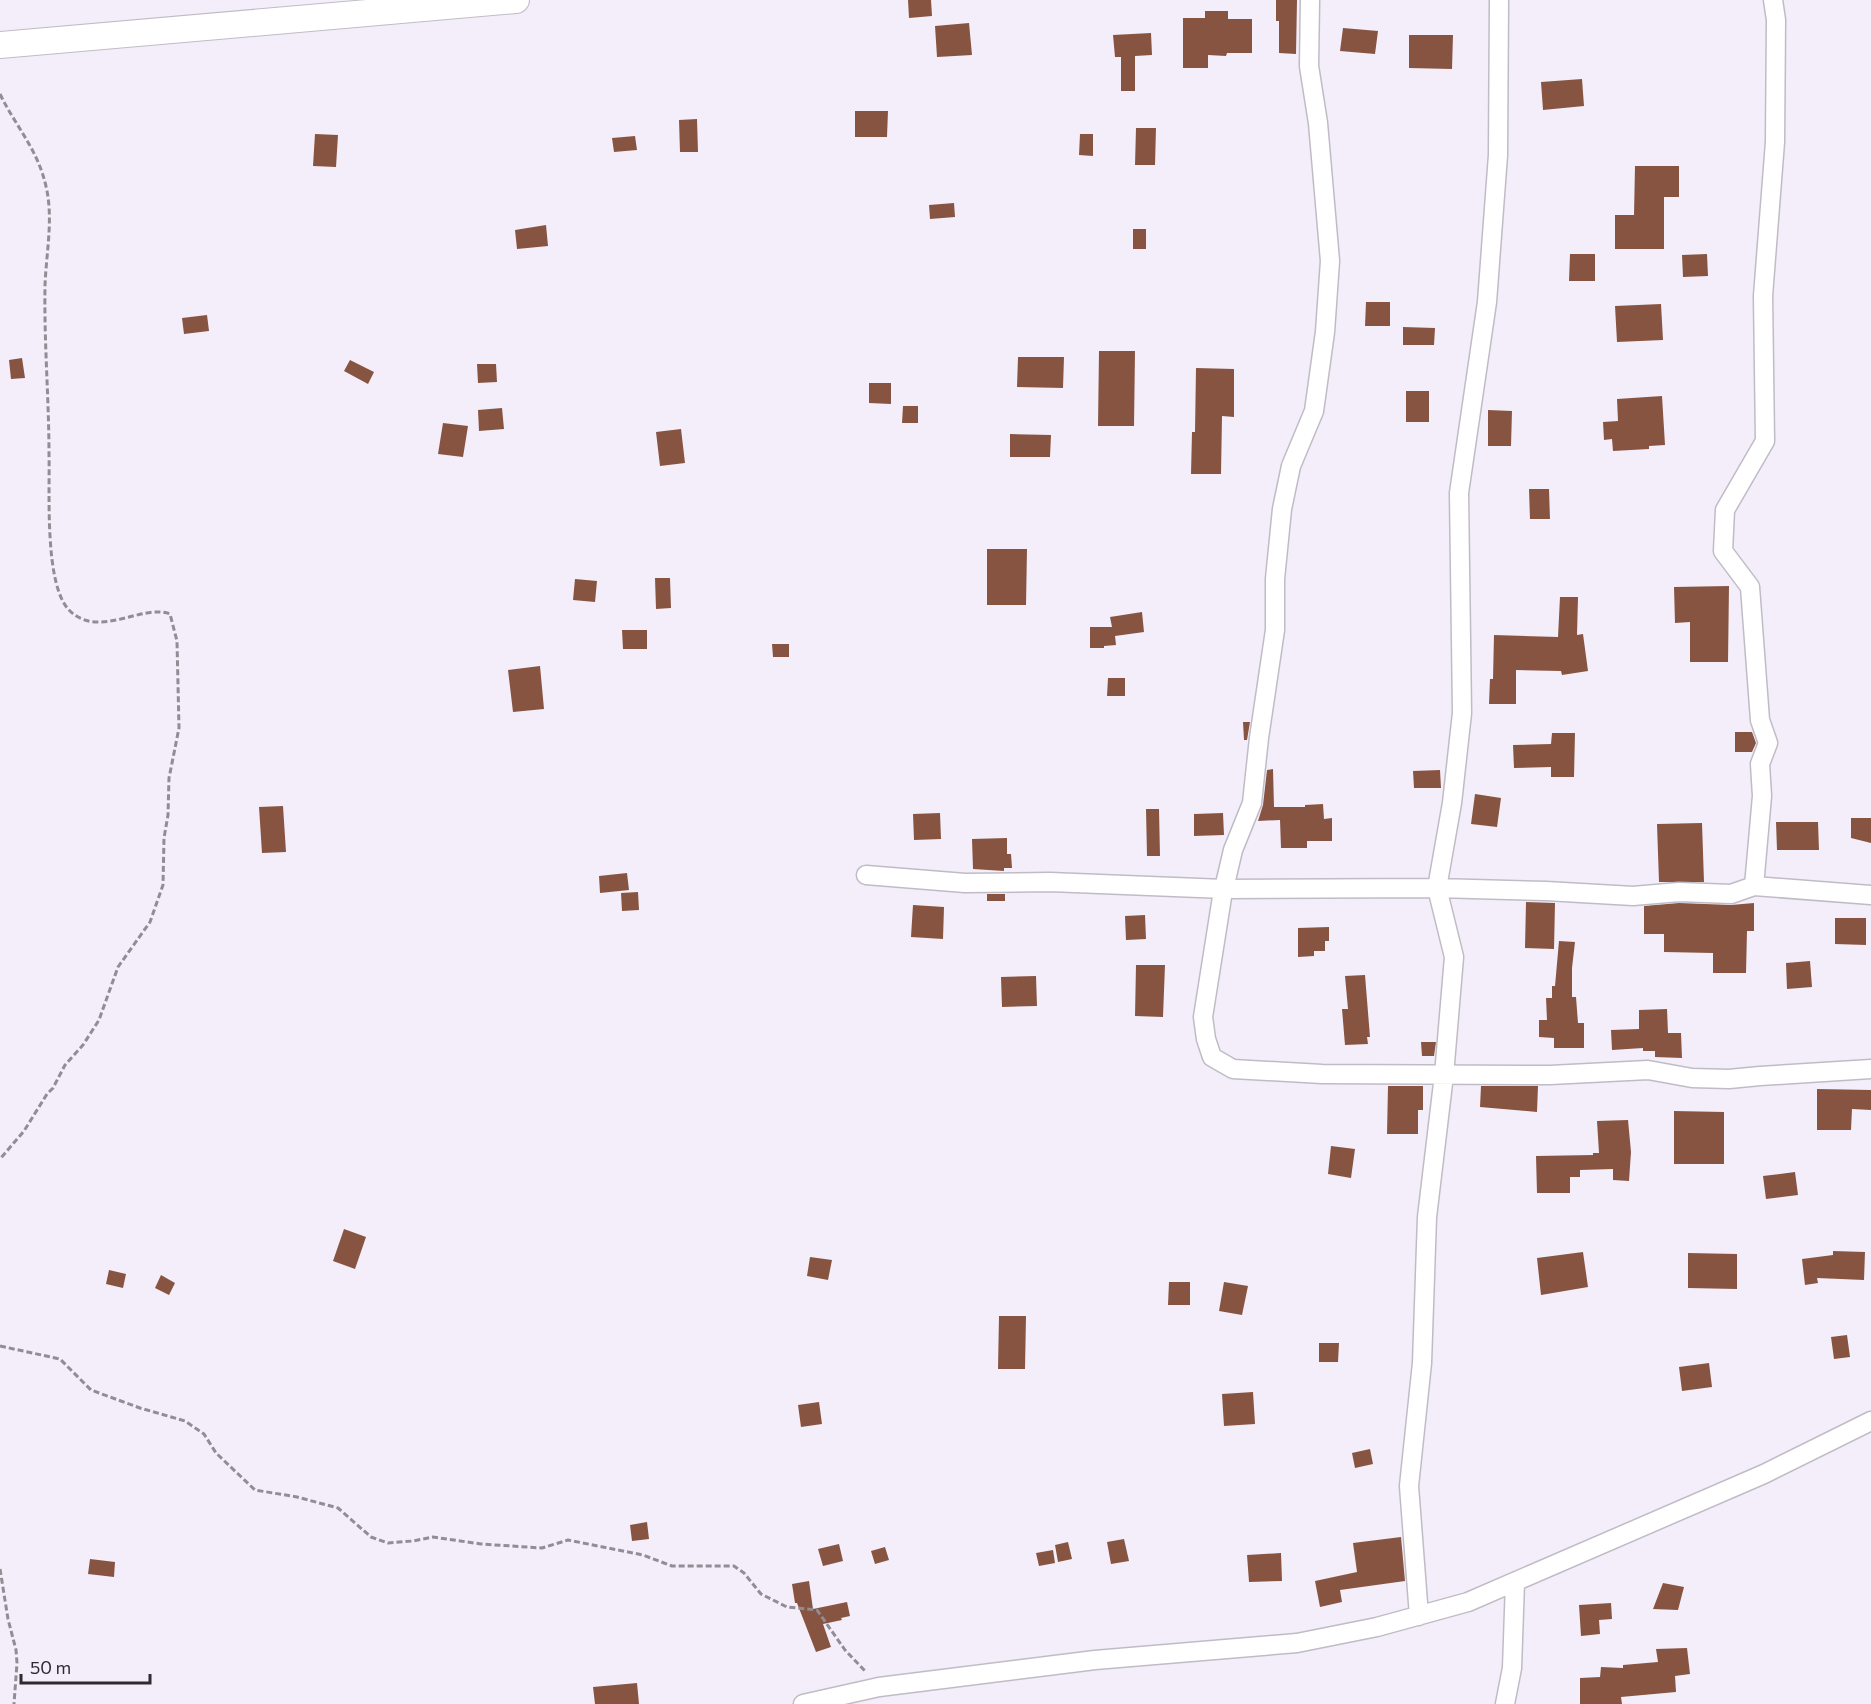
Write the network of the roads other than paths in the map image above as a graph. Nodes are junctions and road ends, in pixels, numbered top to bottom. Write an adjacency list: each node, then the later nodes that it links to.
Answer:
1 (516, 0): 5 (street)
2 (1310, 0): 9 (street)
3 (1499, 0): 8 (street)
4 (1773, 0): 7 (street)
5 (0, 45)
6 (866, 875): 9 (street)
7 (1754, 886): 8 (street); 10 (street)
8 (1437, 888): 9 (street); 12 (street)
9 (1224, 890): 12 (street)
10 (1871, 895)
11 (1871, 1069): 12 (street)
12 (1444, 1075): 15 (street)
13 (1871, 1422): 14 (street)
14 (1515, 1582): 15 (street); 17 (street)
15 (1419, 1616): 16 (street)
16 (803, 1704)
17 (1505, 1704)

